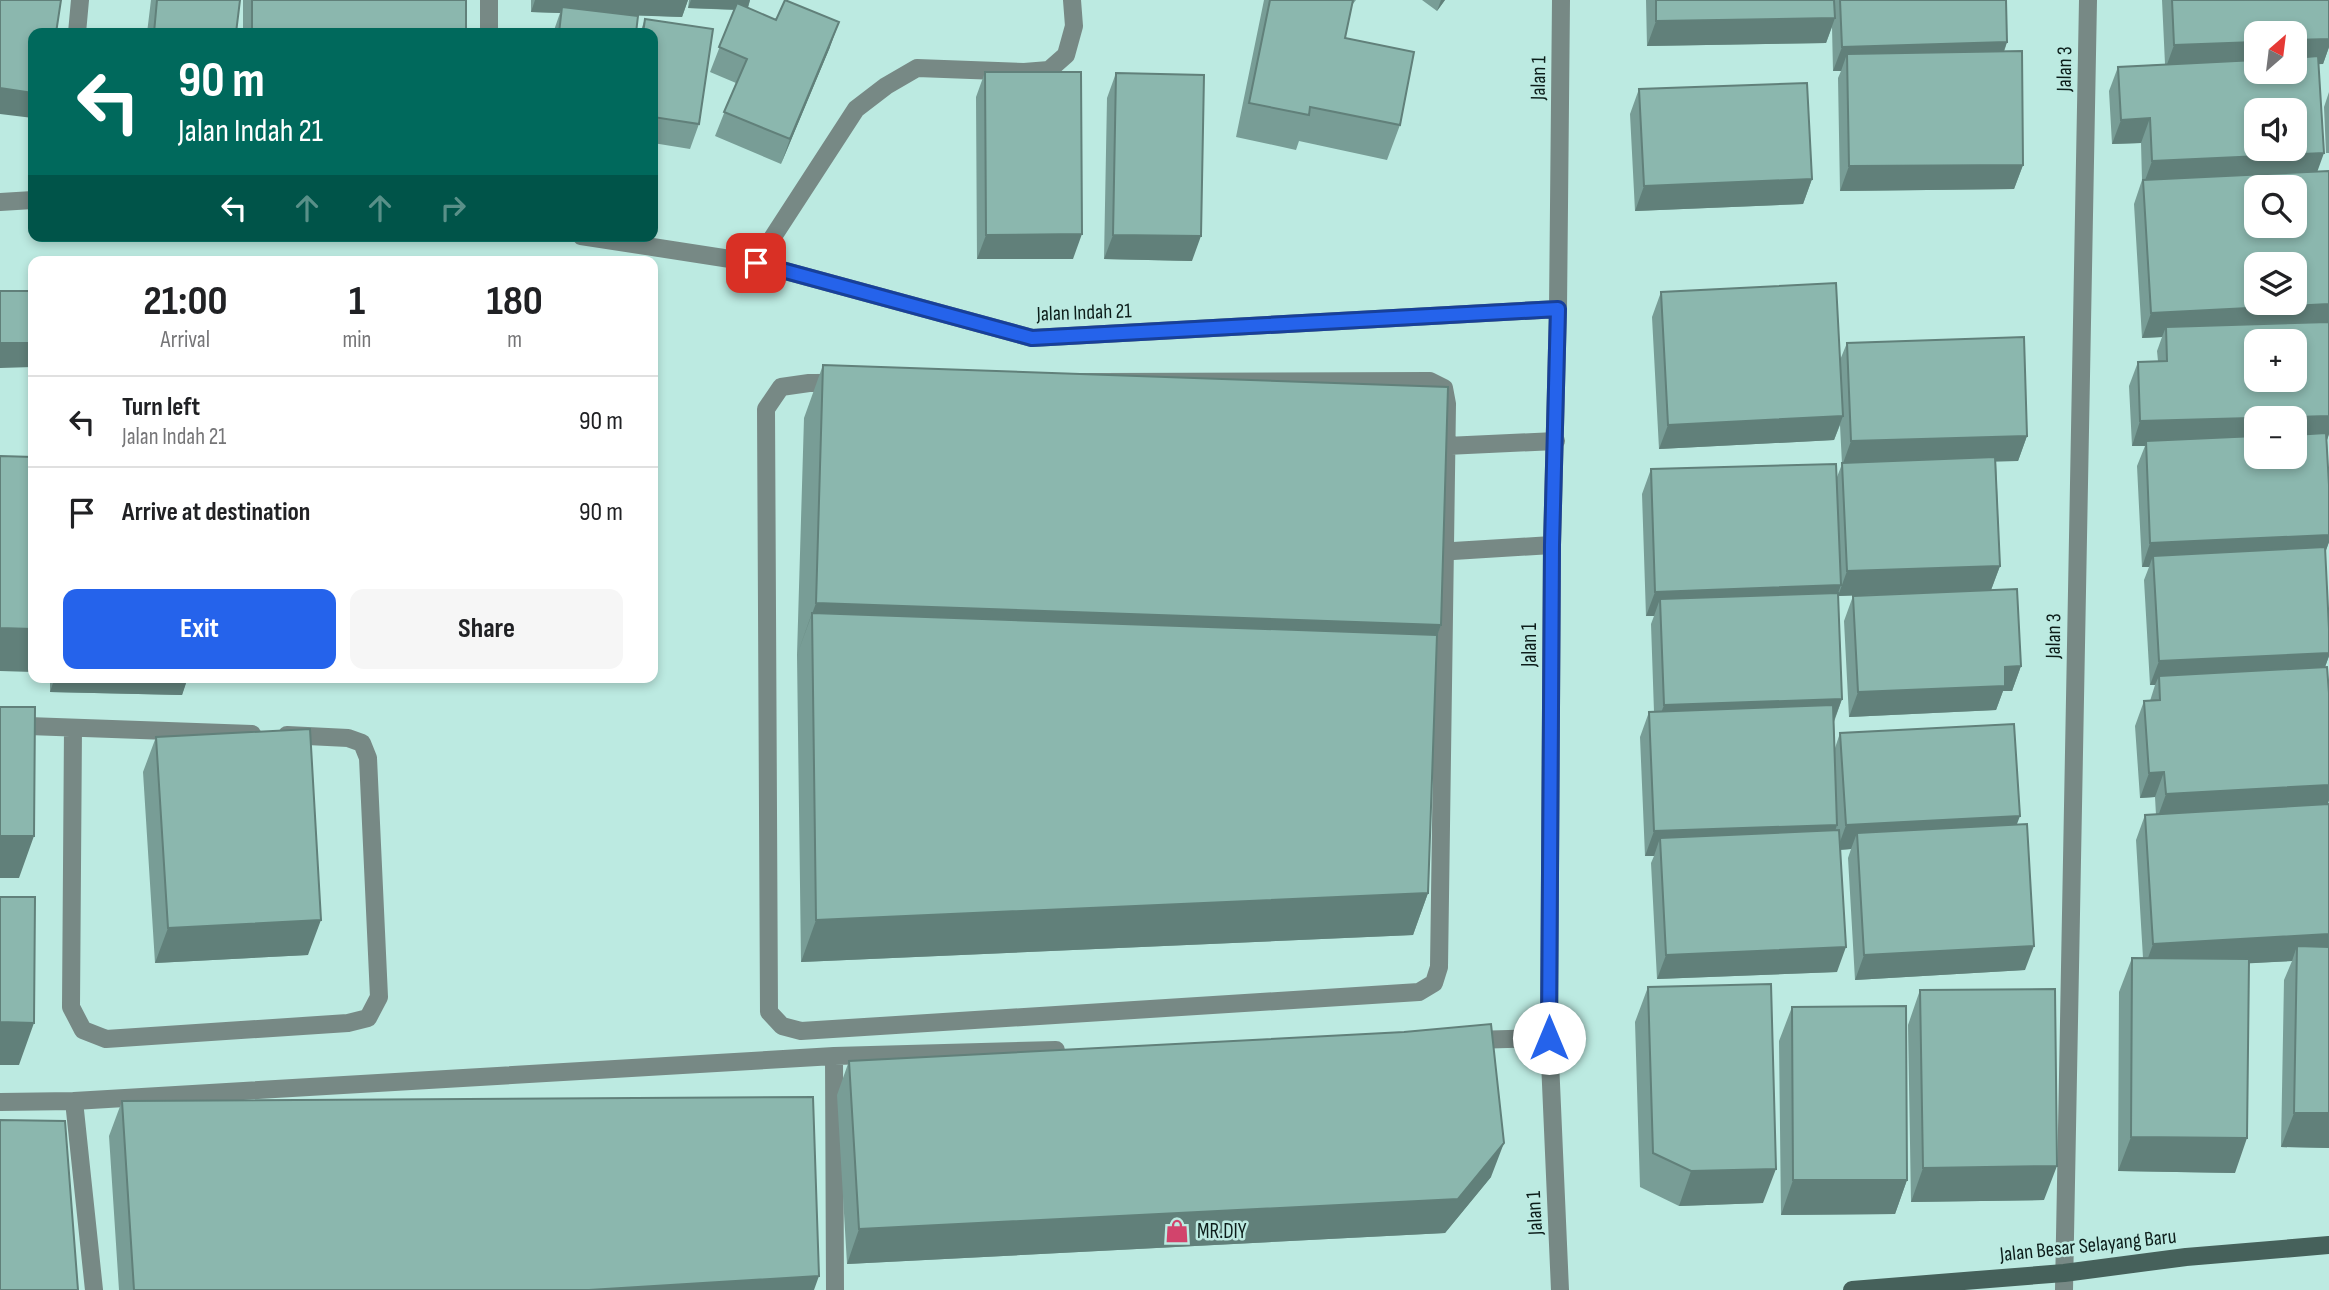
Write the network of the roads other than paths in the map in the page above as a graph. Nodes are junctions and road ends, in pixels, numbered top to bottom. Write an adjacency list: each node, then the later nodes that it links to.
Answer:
1 (80, 0): 6 (street)
2 (489, 0): 7 (street)
3 (1072, 0): 11 (street)
4 (1561, 0): 12 (street, Jalan 1)
5 (2088, 0): 28 (street, Jalan 3)
6 (77, 28)
7 (489, 28)
8 (28, 200): 9 (street)
9 (0, 202)
10 (619, 242): 11 (street, Jalan Indah 21)
11 (756, 263): 12 (street, Jalan Indah 21)
12 (1558, 309): 13 (street, Jalan 1)
13 (1556, 441): 14 (street); 15 (street, Jalan 1)
14 (1447, 446): 16 (street); 17 (street)
15 (1552, 545): 16 (street); 21 (street, Jalan 1)
16 (1438, 552): 17 (street)
17 (1444, 691): 18 (street)
18 (1426, 693)
19 (0, 724): 20 (street)
20 (73, 728): 20 (street)
21 (1549, 1038): 22 (street); 31 (street, Jalan 1)
22 (1453, 1041)
23 (1068, 1050): 24 (street)
24 (834, 1056): 25 (street); 30 (street)
25 (74, 1101): 26 (street); 29 (street)
26 (0, 1102)
27 (2329, 1245): 28 (street, Jalan Besar Selayang Baru)
28 (2064, 1282): 32 (street, Jalan Besar Selayang Baru)
29 (94, 1290)
30 (835, 1290)
31 (1560, 1290)
32 (1852, 1290)

